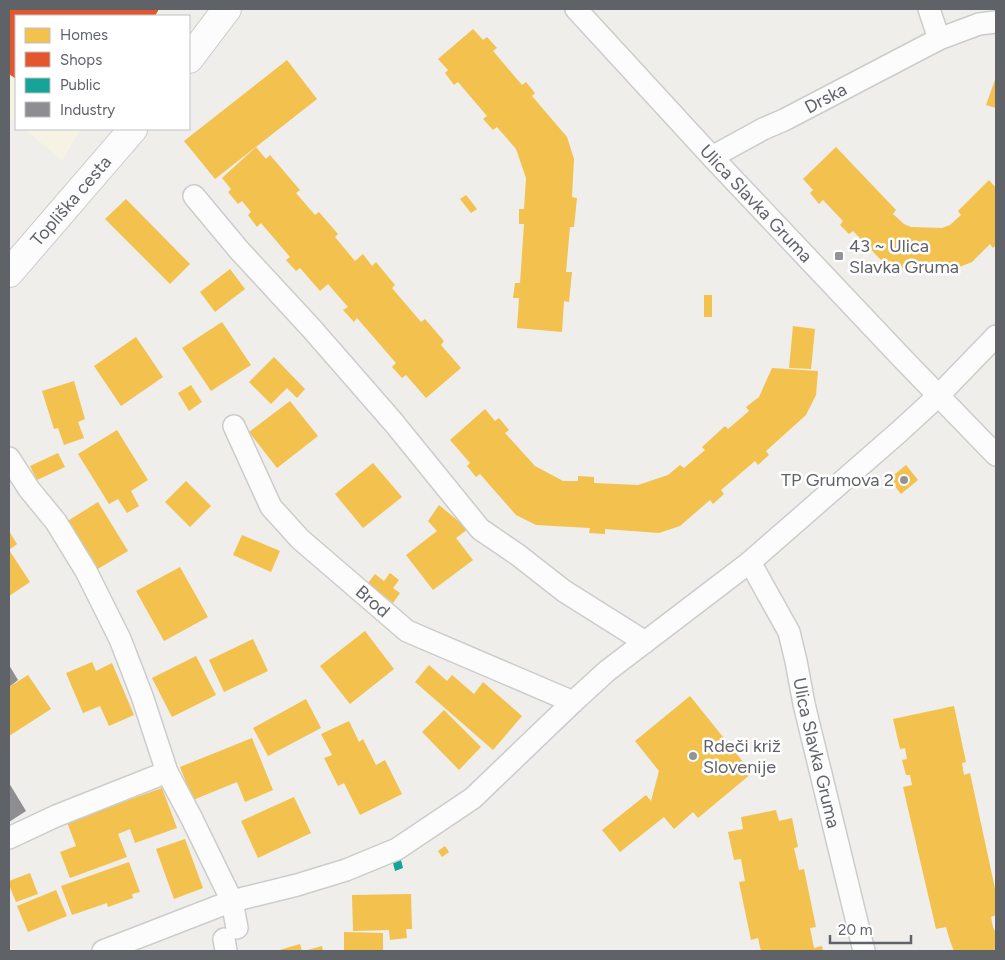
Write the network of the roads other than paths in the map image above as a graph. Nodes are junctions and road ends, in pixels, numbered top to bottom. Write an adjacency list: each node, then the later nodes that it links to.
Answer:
1 (227, 9): 6 (main road)
2 (576, 9): 8 (street, Ulica Slavka Gruma)
3 (929, 9): 5 (street)
4 (996, 22): 5 (street, Drska)
5 (939, 39): 8 (street, Drska)
6 (190, 58)
7 (132, 130): 10 (main road, Topliška cesta)
8 (712, 157): 12 (street, Ulica Slavka Gruma)
9 (194, 196): 17 (street)
10 (9, 274)
11 (996, 336): 12 (street)
12 (938, 396): 14 (street, Ulica Slavka Gruma); 16 (street)
13 (234, 426): 18 (street, Brod)
14 (996, 455)
15 (9, 458): 19 (street)
16 (750, 562): 17 (street); 24 (street, Ulica Slavka Gruma)
17 (645, 642): 18 (street)
18 (572, 702): 21 (street)
19 (167, 772): 20 (street); 21 (street)
20 (9, 838)
21 (232, 901): 22 (street); 23 (street)
22 (229, 940)
23 (104, 951)
24 (864, 951)

